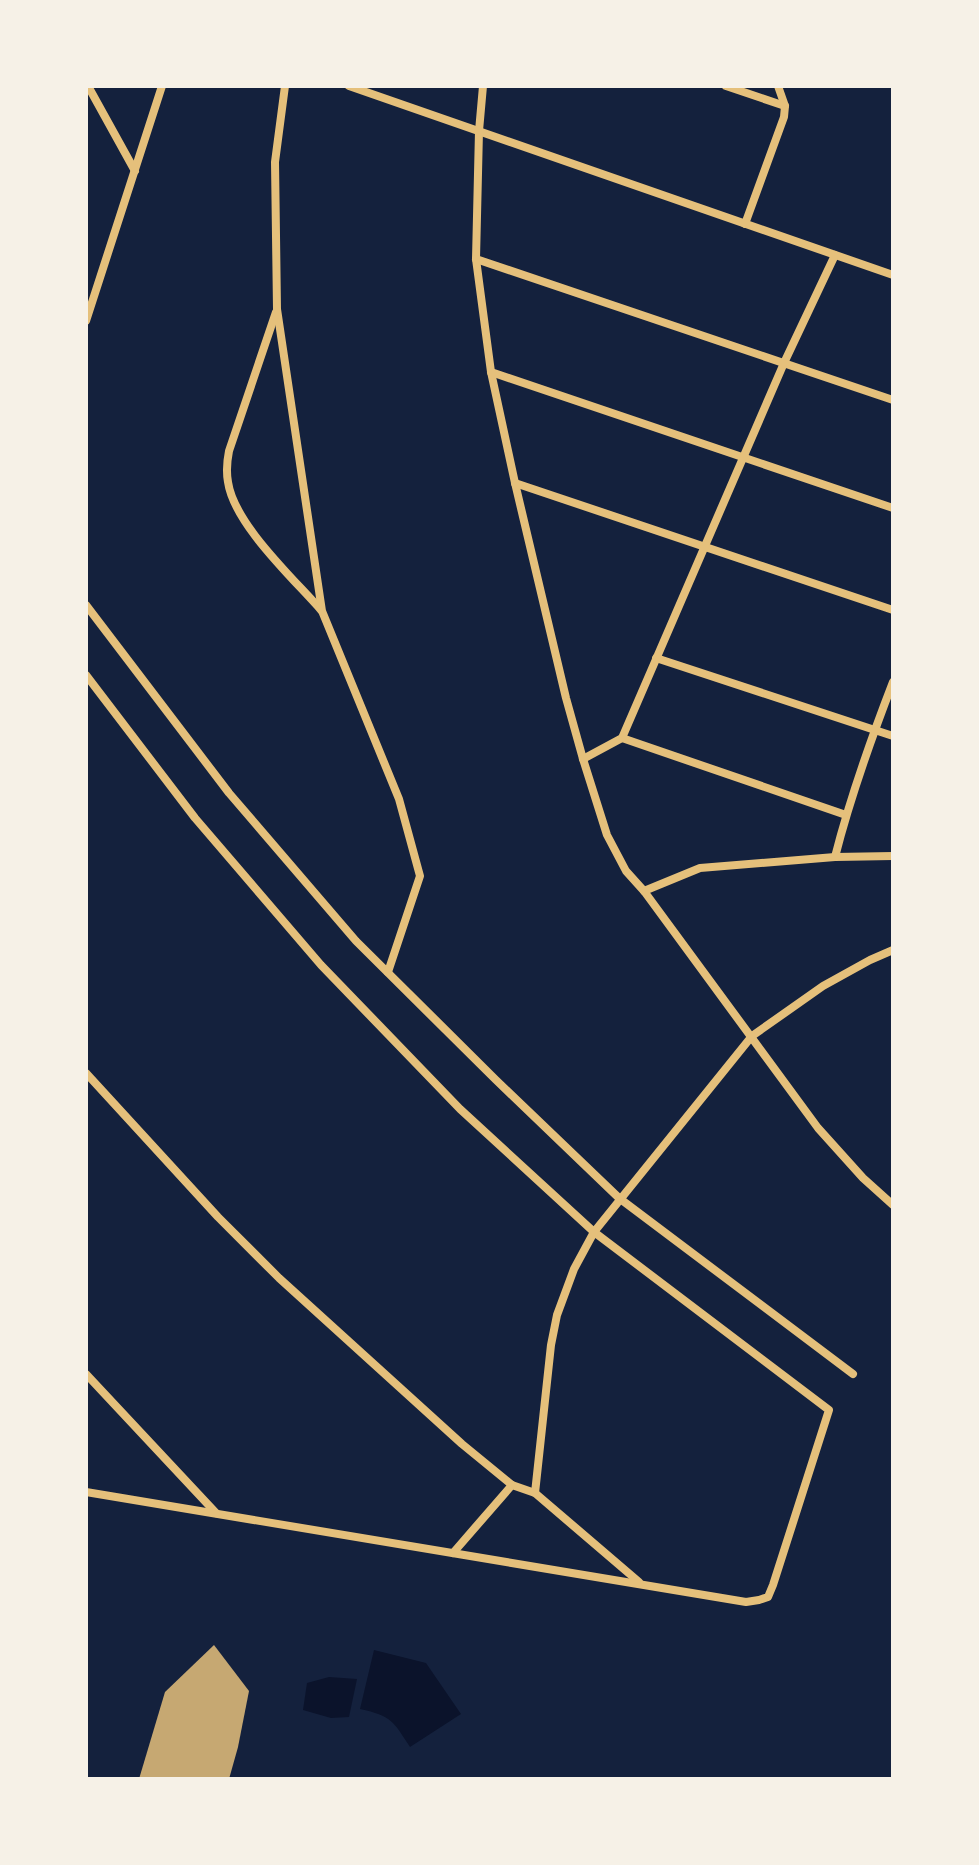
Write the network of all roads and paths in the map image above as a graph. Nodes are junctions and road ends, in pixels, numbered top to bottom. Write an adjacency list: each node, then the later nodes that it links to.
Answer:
1 (88, 86): 10 (street)
2 (162, 86): 10 (street)
3 (285, 86): 15 (street)
4 (349, 86): 9 (street)
5 (483, 86): 9 (street)
6 (726, 86): 8 (street)
7 (778, 86): 8 (street)
8 (785, 106): 11 (street)
9 (479, 131): 11 (street); 13 (street)
10 (135, 171): 16 (street)
11 (745, 224): 12 (street)
12 (835, 255): 14 (street); 17 (street)
13 (476, 259): 17 (street); 18 (street)
14 (893, 275)
15 (277, 309): 26 (street); 26 (street)
16 (86, 321)
17 (784, 363): 19 (street); 20 (street)
18 (491, 372): 20 (street); 21 (street)
19 (893, 400)
20 (745, 458): 22 (street); 23 (street)
21 (515, 483): 23 (street); 33 (street)
22 (893, 508)
23 (704, 547): 25 (street); 27 (street)
24 (86, 606): 39 (street)
25 (893, 610)
26 (322, 611): 39 (street)
27 (656, 658): 30 (street); 32 (street)
28 (86, 675): 44 (street)
29 (893, 682): 30 (street)
30 (874, 730): 31 (street); 34 (street)
31 (893, 736)
32 (622, 738): 33 (street); 34 (street)
33 (583, 759): 37 (street)
34 (846, 815): 36 (street)
35 (893, 856): 36 (street)
36 (835, 857): 37 (street)
37 (644, 891): 40 (street)
38 (893, 950): 40 (street)
39 (388, 972): 42 (street)
40 (752, 1036): 42 (street); 43 (street)
41 (86, 1073): 47 (street)
42 (619, 1198): 44 (street); 46 (street)
43 (893, 1205)
44 (594, 1232): 49 (street); 52 (street)
45 (86, 1374): 50 (street)
46 (853, 1374)
47 (512, 1485): 49 (street); 51 (street)
48 (86, 1492): 50 (street)
49 (535, 1493): 52 (street)
50 (216, 1513): 51 (street)
51 (453, 1553): 52 (street)
52 (641, 1584)

